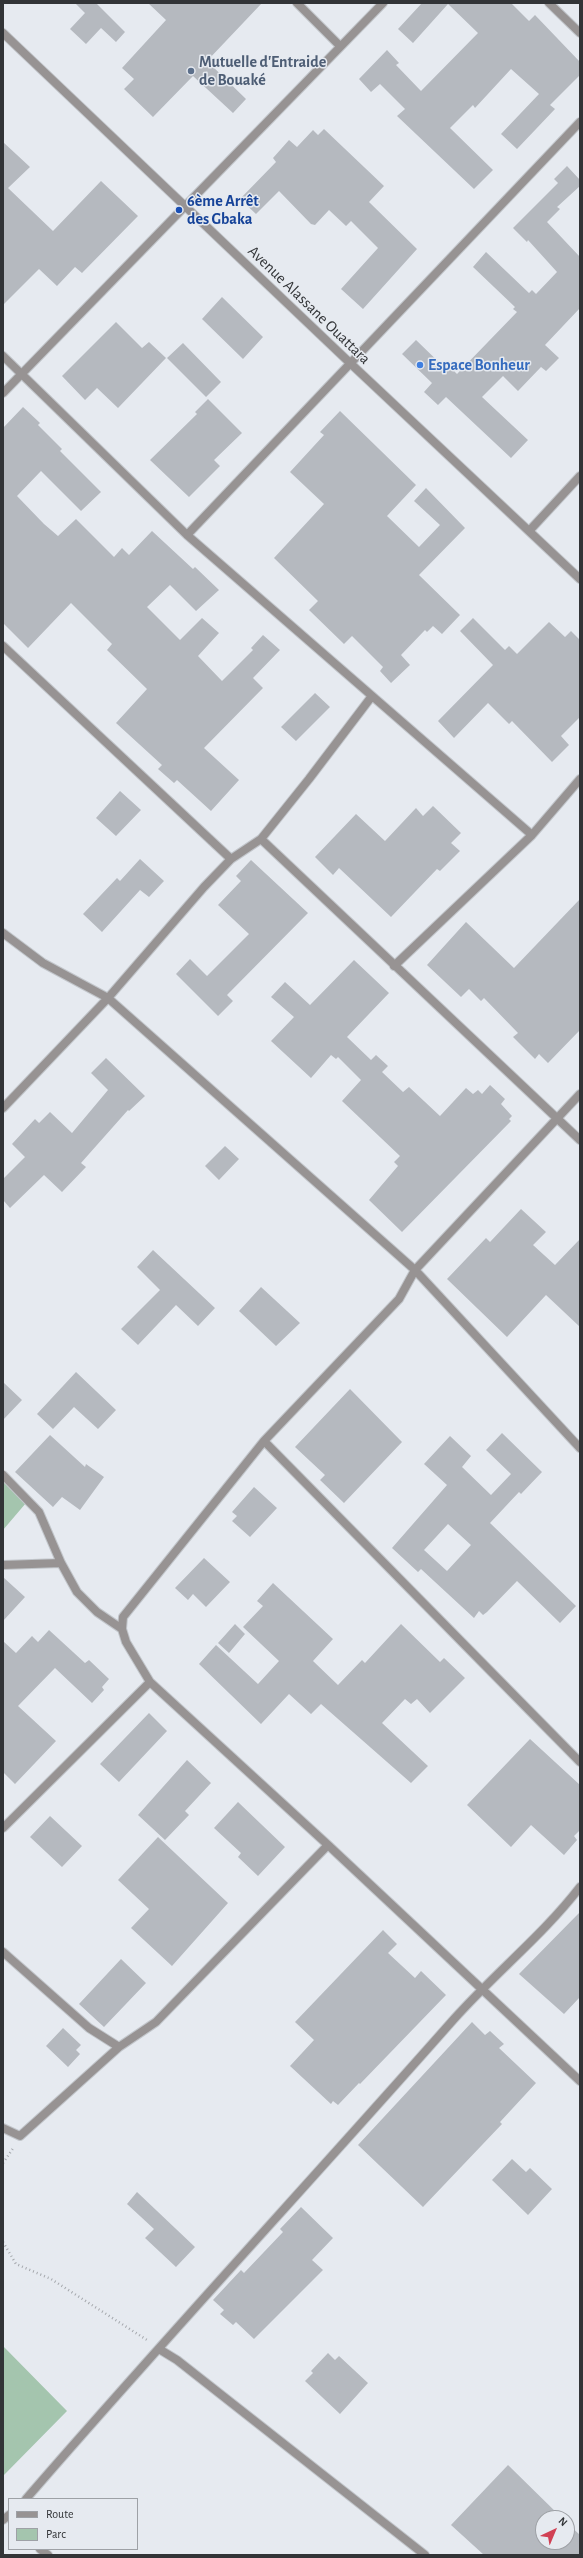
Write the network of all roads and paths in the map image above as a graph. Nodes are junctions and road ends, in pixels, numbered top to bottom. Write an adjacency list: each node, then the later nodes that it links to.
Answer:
1 (297, 3): 6 (street)
2 (383, 3): 6 (street)
3 (549, 3): 5 (street)
4 (3, 33): 8 (street, Avenue Alassane Ouattara)
5 (580, 33)
6 (340, 46): 8 (street)
7 (580, 122): 10 (street)
8 (185, 205): 10 (street, Avenue Alassane Ouattara); 11 (street)
9 (3, 356): 11 (street)
10 (350, 363): 14 (street, Avenue Alassane Ouattara); 15 (street)
11 (21, 374): 12 (street); 15 (street)
12 (3, 393)
13 (580, 476): 14 (street)
14 (530, 530): 16 (street, Avenue Alassane Ouattara)
15 (187, 535): 18 (street)
16 (580, 579)
17 (3, 646): 22 (street)
18 (372, 696): 20 (street); 21 (street)
19 (580, 779): 20 (street)
20 (532, 835): 24 (street)
21 (261, 839): 22 (street); 24 (street)
22 (231, 859): 25 (street)
23 (3, 933): 25 (street)
24 (394, 966): 28 (street)
25 (108, 998): 27 (street); 30 (street)
26 (580, 1094): 28 (street)
27 (3, 1108)
28 (557, 1118): 29 (street); 30 (street)
29 (580, 1140)
30 (415, 1270): 31 (street); 32 (street)
31 (264, 1441): 36 (street); 38 (street)
32 (580, 1448)
33 (3, 1475): 34 (street)
34 (61, 1563): 35 (street); 36 (street)
35 (3, 1565)
36 (122, 1629): 37 (street)
37 (150, 1682): 39 (street); 40 (street)
38 (580, 1762)
39 (3, 1828)
40 (328, 1845): 43 (street); 44 (street)
41 (580, 1887): 43 (street)
42 (3, 1952): 44 (street)
43 (480, 1989): 45 (street); 50 (street)
44 (118, 2047): 47 (street)
45 (580, 2081)
46 (3, 2128): 47 (street)
47 (20, 2136): 48 (path)
48 (3, 2163)
49 (3, 2242): 50 (path)
50 (159, 2349): 51 (street); 52 (street)
51 (27, 2498)
52 (426, 2555)

